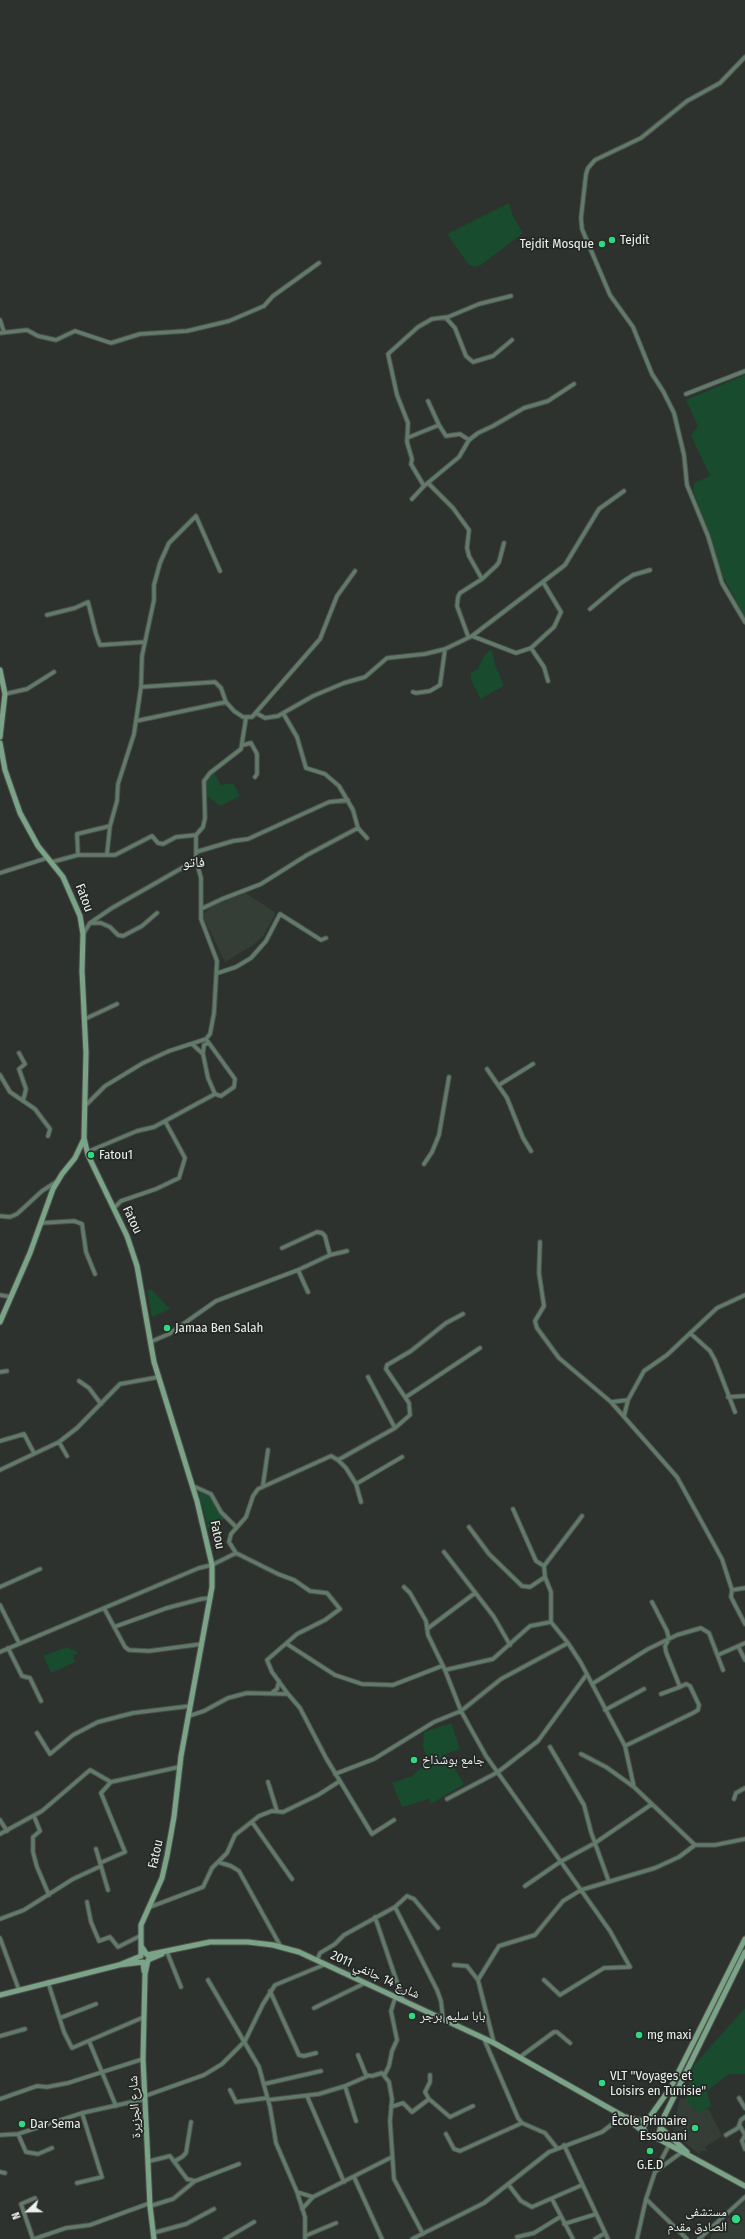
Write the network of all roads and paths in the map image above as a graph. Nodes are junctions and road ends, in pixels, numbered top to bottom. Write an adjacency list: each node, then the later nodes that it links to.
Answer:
1 (745, 57): 27 (street)
2 (319, 263): 6 (street)
3 (511, 296): 4 (street)
4 (446, 318): 7 (street); 13 (street)
5 (0, 320): 6 (street)
6 (2, 333)
7 (512, 340)
8 (745, 371): 10 (street)
9 (574, 384): 14 (street)
10 (686, 394)
11 (428, 401): 12 (street)
12 (439, 425): 13 (street); 14 (street)
13 (407, 438): 16 (street)
14 (469, 440): 15 (street)
15 (428, 483): 16 (street); 23 (street)
16 (424, 486): 18 (street)
17 (624, 491): 24 (street)
18 (412, 499)
19 (504, 543): 23 (street)
20 (650, 570): 25 (street)
21 (355, 571): 39 (street)
22 (220, 572): 29 (street)
23 (482, 579): 28 (street)
24 (543, 582): 28 (street); 30 (street)
25 (590, 609)
26 (47, 614): 29 (street)
27 (745, 622)
28 (470, 636): 30 (street); 31 (street)
29 (145, 642): 35 (street)
30 (530, 648): 34 (street)
31 (445, 649): 36 (street); 40 (street)
32 (0, 670): 37 (street)
33 (54, 672): 37 (street)
34 (548, 681)
35 (141, 686): 38 (street); 42 (street)
36 (413, 692)
37 (5, 694): 43 (street)
38 (226, 702): 41 (street); 42 (street)
39 (256, 713): 40 (street); 41 (street)
40 (284, 713): 47 (street)
41 (246, 718): 45 (street)
42 (136, 721): 48 (street)
43 (0, 737)
44 (0, 743): 55 (street, Fatou)
45 (243, 746): 46 (street); 50 (street)
46 (255, 777)
47 (348, 800): 49 (street); 52 (street)
48 (110, 826): 53 (street); 54 (street)
49 (358, 828): 51 (street); 59 (street)
50 (196, 835): 52 (street); 53 (street)
51 (367, 838)
52 (196, 852): 56 (street)
53 (107, 854): 54 (street)
54 (78, 855): 57 (street)
55 (47, 858): 57 (street, Fatou); 58 (street)
56 (196, 860): 59 (street); 61 (street)
57 (52, 862): 62 (street, Fatou)
58 (0, 872)
59 (201, 909): 64 (street)
60 (158, 913): 61 (street)
61 (90, 923): 62 (street)
62 (83, 934): 66 (street, Fatou)
63 (326, 938): 64 (street)
64 (218, 973): 67 (street)
65 (117, 1004): 66 (street)
66 (85, 1019): 78 (street, Fatou)
67 (207, 1041): 68 (street); 70 (street); 76 (street)
68 (192, 1044): 70 (street); 78 (street)
69 (20, 1052): 77 (street)
70 (203, 1054): 76 (street)
71 (533, 1064): 75 (street)
72 (487, 1069): 75 (street)
73 (0, 1075): 77 (street)
74 (449, 1077): 85 (street)
75 (499, 1086): 82 (street)
76 (215, 1094): 79 (street)
77 (23, 1101): 80 (street)
78 (86, 1105): 81 (street, Fatou)
79 (165, 1121): 83 (street); 87 (street)
80 (48, 1136)
81 (84, 1138): 83 (street, Fatou); 84 (street, Fatou)
82 (531, 1151)
83 (88, 1153): 84 (street); 87 (street, Fatou)
84 (75, 1158): 86 (street, Fatou)
85 (424, 1164)
86 (57, 1181): 88 (street); 89 (street, Fatou)
87 (114, 1208): 103 (street, Fatou)
88 (0, 1216)
89 (42, 1223): 95 (street); 99 (street, Fatou)
90 (540, 1242): 114 (street)
91 (282, 1248): 93 (street)
92 (347, 1251): 93 (street)
93 (330, 1255): 94 (street)
94 (298, 1270): 96 (street); 103 (street)
95 (95, 1274)
96 (308, 1292)
97 (0, 1294): 99 (street)
98 (745, 1295): 102 (street)
99 (12, 1297): 101 (street, Fatou)
100 (463, 1314): 111 (street)
101 (0, 1322)
102 (690, 1333): 112 (street); 113 (street)
103 (150, 1342): 108 (street, Fatou)
104 (480, 1348): 111 (street)
105 (7, 1371): 106 (street)
106 (0, 1372)
107 (368, 1376): 118 (street)
108 (159, 1377): 115 (street); 129 (street, Fatou)
109 (79, 1381): 115 (street)
110 (745, 1396): 112 (street)
111 (406, 1397): 118 (street)
112 (728, 1398): 116 (street)
113 (628, 1400): 114 (street); 117 (street)
114 (611, 1402): 117 (street)
115 (100, 1404): 120 (street)
116 (735, 1412)
117 (624, 1416): 144 (street)
118 (395, 1428): 125 (street)
119 (0, 1441): 122 (street)
120 (59, 1442): 122 (street); 123 (street)
121 (268, 1450): 128 (street)
122 (34, 1453): 126 (street)
123 (67, 1456)
124 (402, 1457): 127 (street)
125 (338, 1460): 127 (street); 128 (street)
126 (0, 1470)
127 (356, 1484): 130 (street)
128 (263, 1485): 133 (street)
129 (193, 1486): 133 (street); 137 (street, Fatou)
130 (361, 1502)
131 (513, 1509): 138 (street)
132 (582, 1516): 138 (street)
133 (236, 1527): 136 (street)
134 (469, 1527): 140 (street)
135 (444, 1552): 145 (street)
136 (236, 1553): 137 (street); 159 (street)
137 (212, 1565): 146 (street, Fatou); 149 (street)
138 (544, 1566): 140 (street)
139 (40, 1569): 141 (street)
140 (545, 1577): 150 (street)
141 (0, 1587)
142 (404, 1587): 153 (street)
143 (745, 1588): 144 (street)
144 (732, 1590): 151 (street)
145 (475, 1593): 153 (street); 160 (street)
146 (210, 1598): 152 (street); 158 (street, Fatou)
147 (652, 1602): 154 (street)
148 (0, 1605): 155 (street)
149 (104, 1608): 152 (street); 155 (street)
150 (551, 1622): 156 (street); 160 (street)
151 (745, 1624)
152 (114, 1627): 158 (street)
153 (427, 1629): 166 (street)
154 (669, 1639): 164 (street); 171 (street); 172 (street)
155 (18, 1643): 162 (street)
156 (568, 1643): 169 (street); 180 (street)
157 (745, 1643): 161 (street)
158 (202, 1644): 178 (street, Fatou)
159 (287, 1644): 166 (street); 170 (street)
160 (510, 1645): 167 (street)
161 (738, 1646): 164 (street); 165 (street)
162 (8, 1648): 163 (street); 177 (street)
163 (0, 1652)
164 (718, 1654): 168 (street)
165 (745, 1660)
166 (442, 1666): 167 (street)
167 (445, 1670): 180 (street)
168 (723, 1670)
169 (587, 1674): 171 (street); 187 (street)
170 (279, 1681): 174 (street); 175 (street)
171 (592, 1684): 179 (street)
172 (680, 1687): 176 (street); 183 (street)
173 (644, 1689): 179 (street)
174 (273, 1692): 175 (street); 181 (street)
175 (288, 1694): 188 (street)
176 (661, 1694)
177 (41, 1702)
178 (190, 1706): 181 (street, Fatou); 182 (street)
179 (605, 1710): 183 (street)
180 (460, 1711): 187 (street); 188 (street)
181 (189, 1716): 186 (street, Fatou)
182 (37, 1733)
183 (625, 1746): 192 (street)
184 (550, 1747): 205 (street)
185 (581, 1754): 192 (street)
186 (179, 1767): 190 (street); 218 (street, Fatou)
187 (498, 1772): 194 (street); 209 (street)
188 (335, 1774): 189 (street)
189 (340, 1781): 197 (street); 200 (street)
190 (110, 1782): 198 (street); 210 (street)
191 (268, 1782): 197 (street)
192 (634, 1787): 196 (street)
193 (745, 1788): 195 (street)
194 (447, 1799)
195 (734, 1799)
196 (652, 1804): 205 (street); 206 (street)
197 (277, 1811): 201 (street)
198 (34, 1816): 202 (street); 216 (street)
199 (0, 1820): 202 (street)
200 (394, 1820)
201 (252, 1822): 208 (street); 211 (street)
202 (7, 1831): 203 (street)
203 (0, 1834)
204 (745, 1838): 206 (street)
205 (595, 1843): 209 (street); 212 (street)
206 (695, 1845): 212 (street)
207 (96, 1849): 210 (street)
208 (218, 1862): 218 (street); 226 (street)
209 (560, 1862): 213 (street); 215 (street)
210 (100, 1865): 214 (street); 216 (street)
211 (292, 1879)
212 (609, 1882): 215 (street)
213 (524, 1886)
214 (108, 1890)
215 (580, 1890): 236 (street); 237 (street)
216 (49, 1895): 221 (street)
217 (87, 1902): 223 (street)
218 (148, 1907): 223 (street, Fatou)
219 (395, 1907): 220 (street); 222 (street); 250 (street)
220 (375, 1918): 230 (street); 245 (street)
221 (0, 1919)
222 (438, 1928)
223 (140, 1936): 229 (street, Fatou)
224 (0, 1938): 241 (street)
225 (745, 1939): 251 (street)
226 (281, 1947): 227 (street, شارع 14 جانفي 2011); 230 (street, شارع 14 جانفي 2011)
227 (166, 1952): 229 (street, شارع 14 جانفي 2011); 240 (street)
228 (745, 1952): 231 (street)
229 (145, 1958): 238 (street, شارع 14 جانفي 2011); 248 (street, شارع الجزيرة)
230 (317, 1960): 232 (street, شارع 14 جانفي 2011)
231 (740, 1962): 234 (street); 253 (street)
232 (326, 1964): 239 (street, شارع 14 جانفي 2011); 242 (street)
233 (454, 1965): 236 (street)
234 (745, 1966)
235 (208, 1980): 257 (street)
236 (478, 1980): 258 (street)
237 (544, 1980)
238 (48, 1982): 241 (street, شارع 14 جانفي 2011); 249 (street)
239 (363, 1984): 244 (street, شارع 14 جانفي 2011); 247 (street)
240 (181, 1986)
241 (19, 1990): 243 (street, شارع 14 جانفي 2011)
242 (270, 1991): 257 (street); 260 (street)
243 (0, 1995)
244 (395, 1998): 245 (street, شارع 14 جانفي 2011); 266 (street)
245 (403, 2001): 250 (street, شارع 14 جانفي 2011)
246 (96, 2004): 249 (street)
247 (314, 2008)
248 (144, 2017): 256 (street); 263 (street, شارع الجزيرة)
249 (60, 2018): 256 (street)
250 (443, 2019): 255 (street, شارع 14 جانفي 2011)
251 (702, 2026): 253 (street); 271 (street)
252 (25, 2029): 254 (street)
253 (707, 2029): 271 (street)
254 (0, 2036)
255 (484, 2039): 258 (street, شارع 14 جانفي 2011); 289 (street)
256 (89, 2041): 265 (street)
257 (245, 2041): 269 (street); 274 (street)
258 (494, 2043): 262 (street, شارع 14 جانفي 2011)
259 (570, 2043): 262 (street)
260 (316, 2053)
261 (358, 2055): 268 (street)
262 (520, 2057): 284 (street, شارع 14 جانفي 2011)
263 (143, 2059): 265 (street); 274 (street, شارع الجزيرة)
264 (321, 2071): 269 (street)
265 (102, 2072): 276 (street); 279 (street)
266 (385, 2074): 268 (street); 280 (street)
267 (430, 2075): 278 (street)
268 (369, 2076): 270 (street)
269 (264, 2084): 277 (street)
270 (346, 2086): 273 (street); 286 (street)
271 (673, 2089): 287 (street); 290 (street)
272 (230, 2090): 277 (street)
273 (307, 2096): 277 (street); 314 (street)
274 (145, 2098): 279 (street); 307 (street, شارع الجزيرة)
275 (739, 2098): 282 (street)
276 (0, 2099)
277 (268, 2099): 319 (street)
278 (429, 2099): 280 (street); 281 (street)
279 (116, 2106): 283 (street)
280 (391, 2106): 305 (street)
281 (473, 2106)
282 (745, 2108)
283 (82, 2113): 294 (street); 315 (street)
284 (623, 2116): 287 (street, شارع 14 جانفي 2011); 292 (street, شارع 14 جانفي 2011); 298 (street)
285 (745, 2117): 291 (street)
286 (356, 2121)
287 (646, 2121): 290 (street); 292 (street)
288 (191, 2122): 306 (street)
289 (522, 2123): 295 (street); 301 (street)
290 (661, 2126): 297 (street); 304 (street)
291 (740, 2126): 296 (street); 302 (street)
292 (644, 2132): 297 (street)
293 (0, 2134): 294 (street)
294 (18, 2134): 300 (street)
295 (446, 2134)
296 (726, 2135)
297 (655, 2137): 299 (street)
298 (564, 2145): 301 (street); 317 (street)
299 (669, 2145): 303 (street); 310 (street)
300 (52, 2148)
301 (557, 2148): 316 (street)
302 (745, 2149)
303 (682, 2152): 304 (street); 310 (street)
304 (690, 2155): 318 (street)
305 (392, 2157): 312 (street); 335 (street)
306 (175, 2161): 307 (street); 313 (street)
307 (150, 2162): 325 (street, شارع الجزيرة)
308 (239, 2164): 313 (street)
309 (0, 2172): 311 (street)
310 (655, 2172): 324 (street)
311 (5, 2173)
312 (354, 2177): 314 (street); 341 (street)
313 (195, 2181): 325 (street)
314 (344, 2182): 320 (street)
315 (77, 2183)
316 (508, 2184): 323 (street); 335 (street)
317 (582, 2185): 323 (street); 328 (street)
318 (745, 2186)
319 (297, 2192): 320 (street); 327 (street)
320 (313, 2197): 327 (street)
321 (745, 2197): 349 (street)
322 (35, 2198): 339 (street)
323 (552, 2199): 329 (street)
324 (646, 2199): 347 (street); 348 (street)
325 (150, 2204): 336 (street, شارع الجزيرة); 339 (street)
326 (214, 2209): 336 (street)
327 (302, 2209): 337 (street)
328 (596, 2214): 332 (street); 334 (street)
329 (560, 2217): 332 (street); 333 (street)
330 (254, 2222): 340 (street)
331 (336, 2223): 337 (street)
332 (564, 2224): 344 (street)
333 (534, 2233): 338 (street); 343 (street)
334 (605, 2233): 345 (street); 346 (street)
335 (423, 2234): 342 (street)
336 (154, 2236)
337 (305, 2237)
338 (517, 2237)
339 (34, 2239)
340 (225, 2239)
341 (382, 2239)
342 (412, 2239)
343 (534, 2239)
344 (573, 2239)
345 (594, 2239)
346 (608, 2239)
347 (636, 2239)
348 (687, 2239)
349 (699, 2239)

